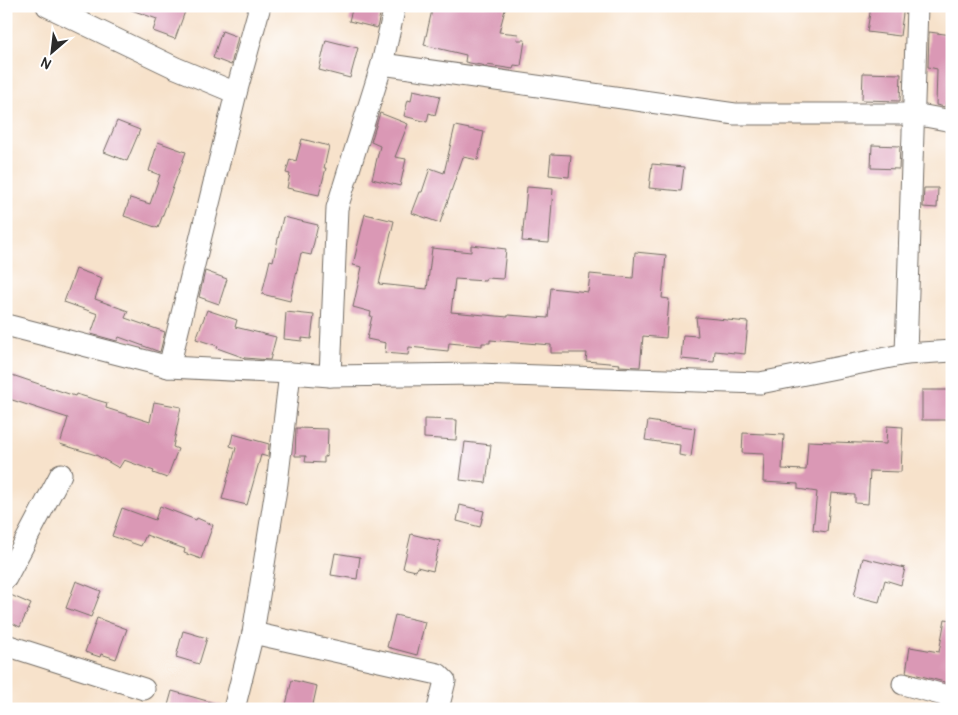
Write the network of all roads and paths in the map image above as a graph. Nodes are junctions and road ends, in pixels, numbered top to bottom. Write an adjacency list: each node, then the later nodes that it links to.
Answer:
1 (47, 6): 6 (street)
2 (260, 6): 6 (street)
3 (395, 6): 5 (street)
4 (917, 6): 7 (street)
5 (382, 64): 7 (street); 14 (street)
6 (236, 93): 12 (street)
7 (914, 114): 8 (street); 11 (street)
8 (952, 121)
9 (6, 326): 12 (street)
10 (952, 351): 11 (street)
11 (906, 354): 14 (street)
12 (169, 367): 13 (street)
13 (290, 373): 14 (street); 17 (street)
14 (330, 376)
15 (61, 474): 16 (street)
16 (6, 578)
17 (253, 633): 21 (street); 22 (street)
18 (6, 645): 20 (street)
19 (903, 684): 23 (street)
20 (144, 689)
21 (234, 709)
22 (438, 709)
23 (950, 709)

